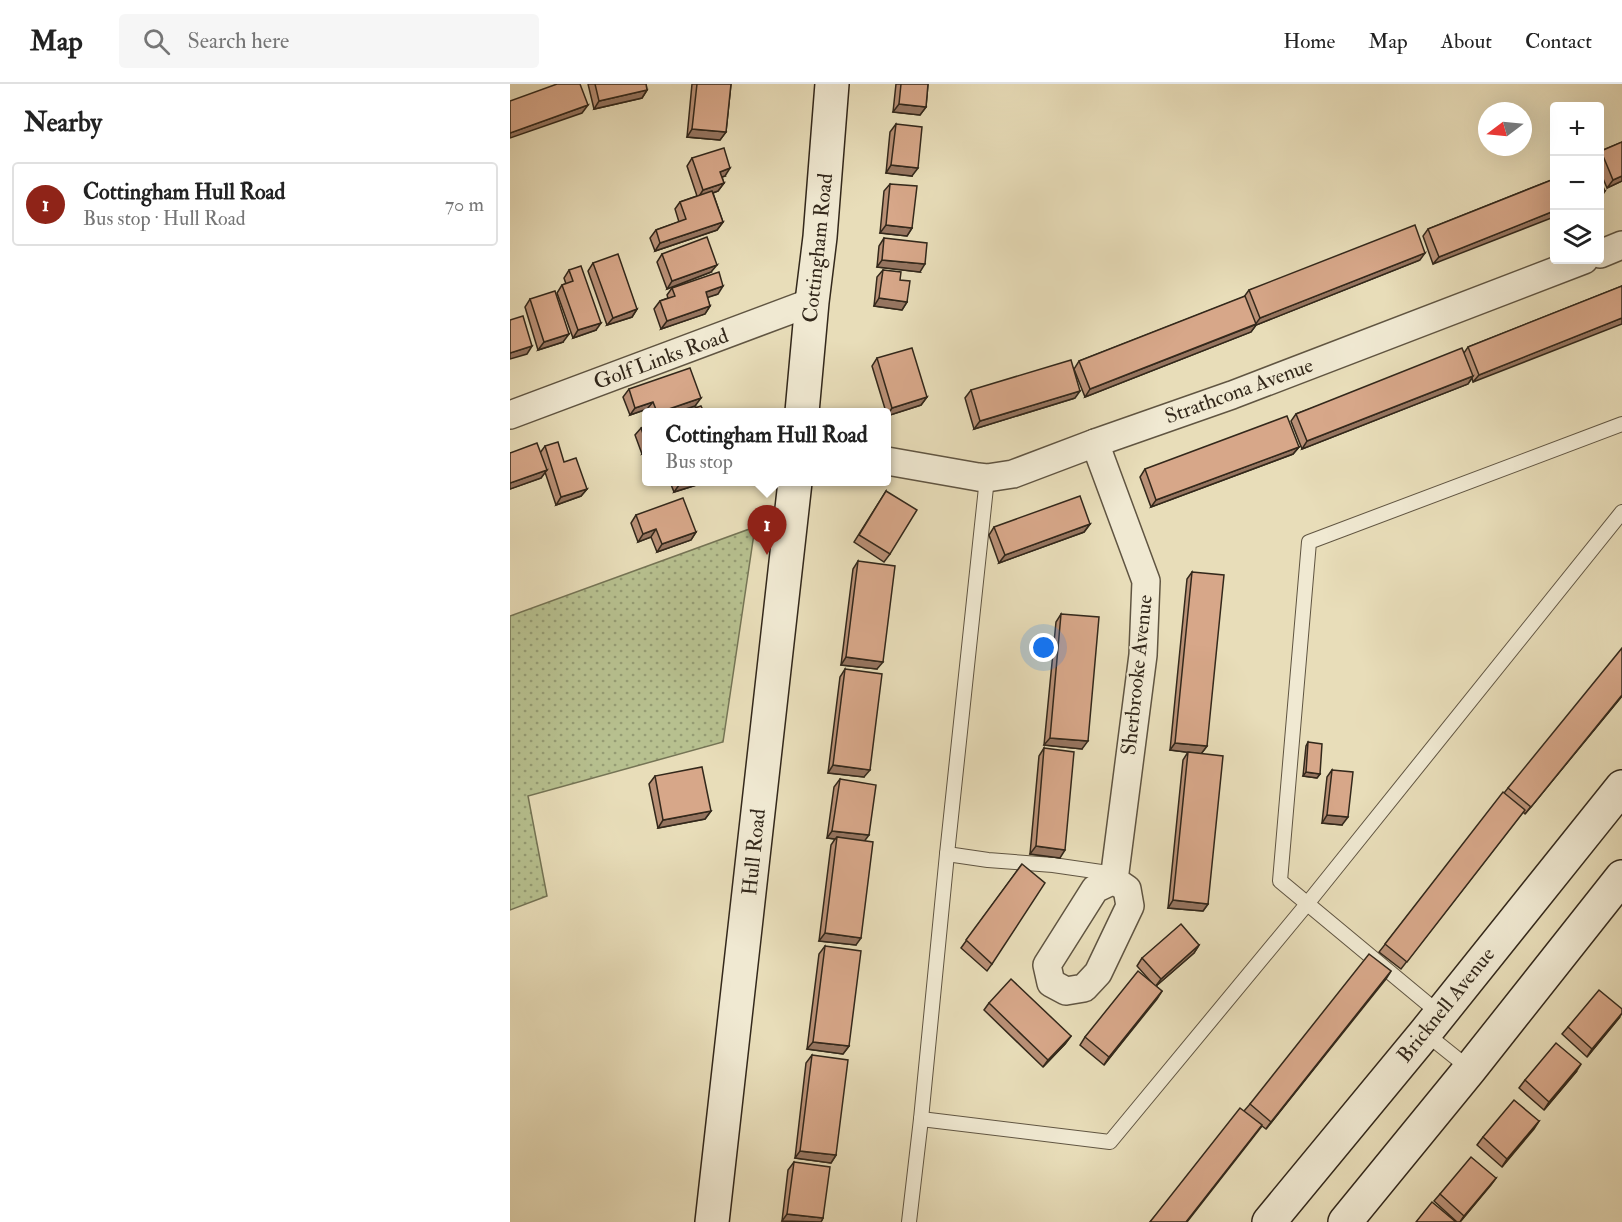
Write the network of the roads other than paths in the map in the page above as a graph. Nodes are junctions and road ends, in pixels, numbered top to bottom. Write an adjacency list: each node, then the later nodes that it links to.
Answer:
1 (832, 84): 5 (main road, Cottingham Road)
2 (1622, 245): 3 (street)
3 (1604, 252)
4 (1574, 264): 9 (street, Strathcona Avenue)
5 (812, 302): 6 (main road, Cottingham Road); 7 (street, Golf Links Road)
6 (802, 408)
7 (510, 415)
8 (1622, 423): 18 (lane)
9 (1095, 443): 11 (street, Strathcona Avenue); 16 (street, Sherbrooke Avenue)
10 (891, 462): 11 (street, Strathcona Avenue)
11 (987, 478): 15 (lane)
12 (795, 486): 22 (main road, Hull Road)
13 (1622, 512): 18 (lane)
14 (1622, 787): 19 (main road, Bricknell Avenue)
15 (947, 854): 16 (lane); 21 (lane)
16 (1115, 877)
17 (1622, 877): 20 (main road)
18 (1307, 904): 19 (lane); 21 (lane)
19 (1432, 1023): 20 (lane); 24 (main road, Bricknell Avenue)
20 (1470, 1069): 25 (main road)
21 (921, 1119): 23 (lane)
22 (712, 1222)
23 (909, 1222)
24 (1269, 1222)
25 (1345, 1222)

